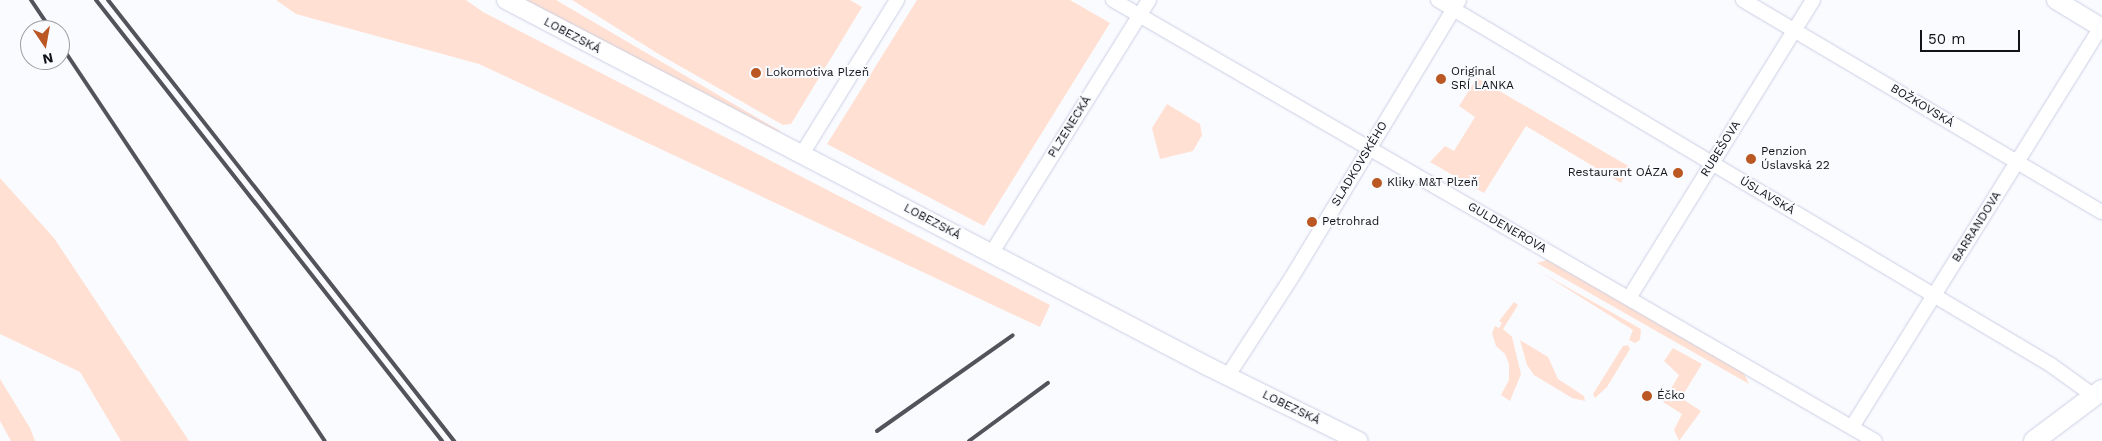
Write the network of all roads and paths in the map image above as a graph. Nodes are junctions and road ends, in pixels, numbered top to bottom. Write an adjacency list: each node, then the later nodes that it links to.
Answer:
1 (506, 0): 14 (street, LOBEZSKÁ)
2 (897, 0): 14 (street)
3 (1113, 0): 10 (street, GULDENEROVA)
4 (1149, 0): 10 (street, PLZENECKÁ)
5 (1438, 0): 9 (street, ÚSLAVSKÁ)
6 (1743, 0): 12 (street, BOŽKOVSKÁ)
7 (1813, 0): 12 (street, RUBEŠOVA)
8 (2056, 0): 11 (street)
9 (1456, 4): 13 (street, SLADKOVSKÉHO); 16 (street, ÚSLAVSKÁ)
10 (1139, 15): 13 (street, GULDENEROVA); 18 (street, PLZENECKÁ)
11 (2102, 27): 15 (street, BARRANDOVA)
12 (1795, 30): 15 (street, BOŽKOVSKÁ); 16 (street, RUBEŠOVA)
13 (1369, 148): 20 (street, GULDENEROVA); 21 (street, SLADKOVSKÉHO)
14 (802, 154): 18 (street, LOBEZSKÁ)
15 (2017, 162): 17 (street, BOŽKOVSKÁ); 19 (street, BARRANDOVA)
16 (1712, 163): 19 (street, ÚSLAVSKÁ); 20 (street, RUBEŠOVA)
17 (2102, 212)
18 (991, 254): 21 (street, LOBEZSKÁ)
19 (1934, 295): 22 (street, ÚSLAVSKÁ); 23 (street, BARRANDOVA)
20 (1628, 298): 23 (street, GULDENEROVA)
21 (1227, 377): 24 (street, LOBEZSKÁ)
22 (2098, 393): 26 (main road)
23 (1852, 427): 25 (street, GULDENEROVA)
24 (1359, 441)
25 (1875, 441)
26 (2034, 441)

